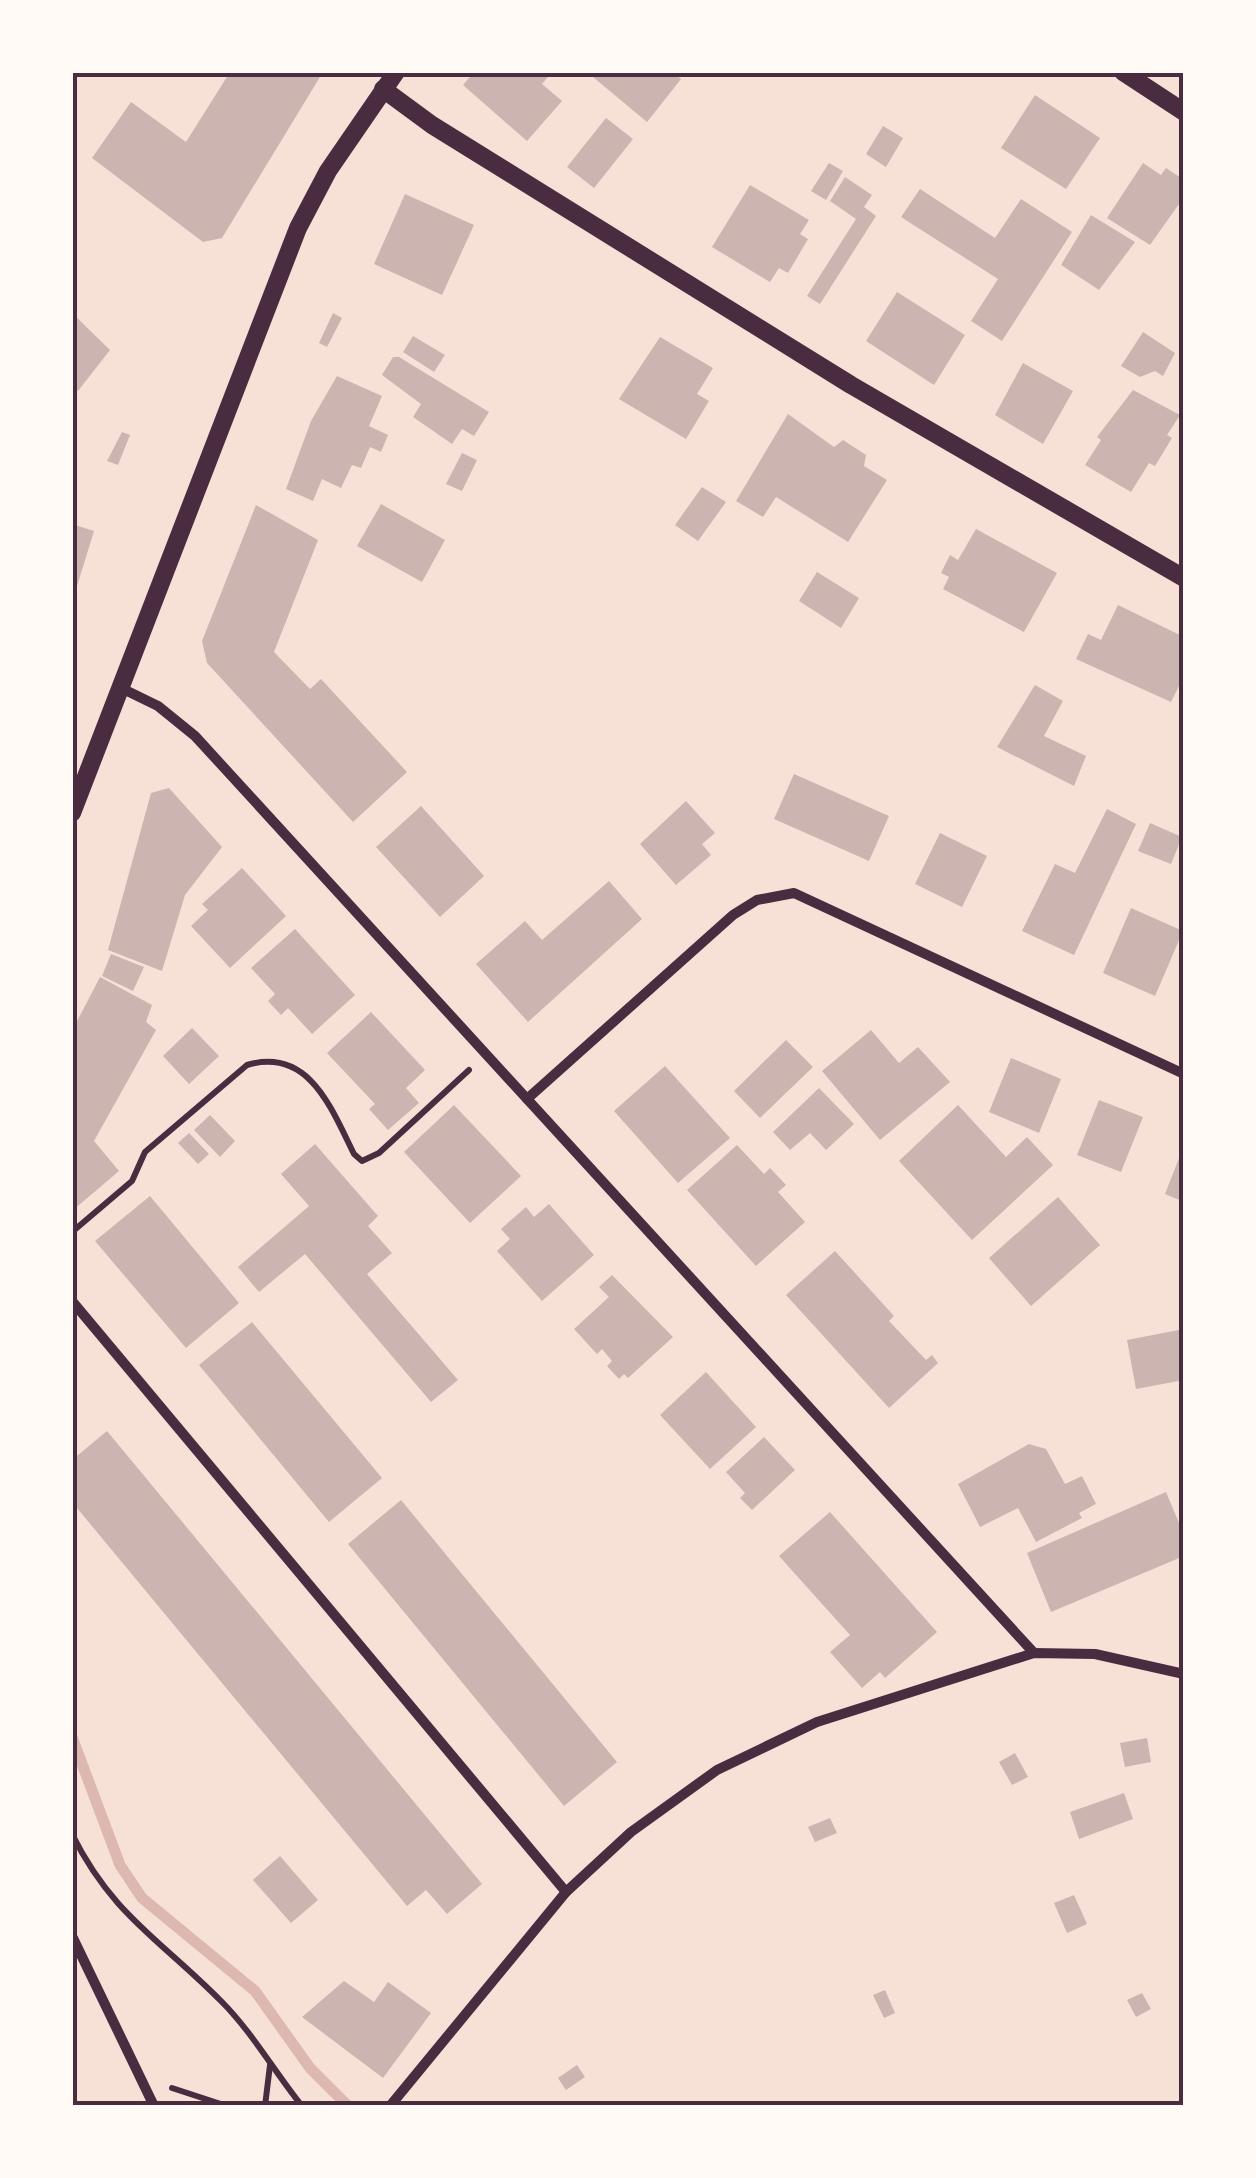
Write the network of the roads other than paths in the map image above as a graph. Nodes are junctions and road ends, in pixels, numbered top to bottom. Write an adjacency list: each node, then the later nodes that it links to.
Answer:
1 (396, 72): 3 (street)
2 (1122, 72): 4 (street)
3 (383, 89): 5 (street); 6 (street)
4 (1184, 112)
5 (1184, 578)
6 (118, 686): 7 (street); 9 (street)
7 (72, 814)
8 (1184, 1074): 9 (street)
9 (527, 1099): 11 (street)
10 (72, 1301): 13 (street)
11 (1034, 1652): 12 (street); 13 (street)
12 (1184, 1674)
13 (566, 1892): 16 (street)
14 (72, 1936): 15 (street)
15 (154, 2106)
16 (390, 2106)

